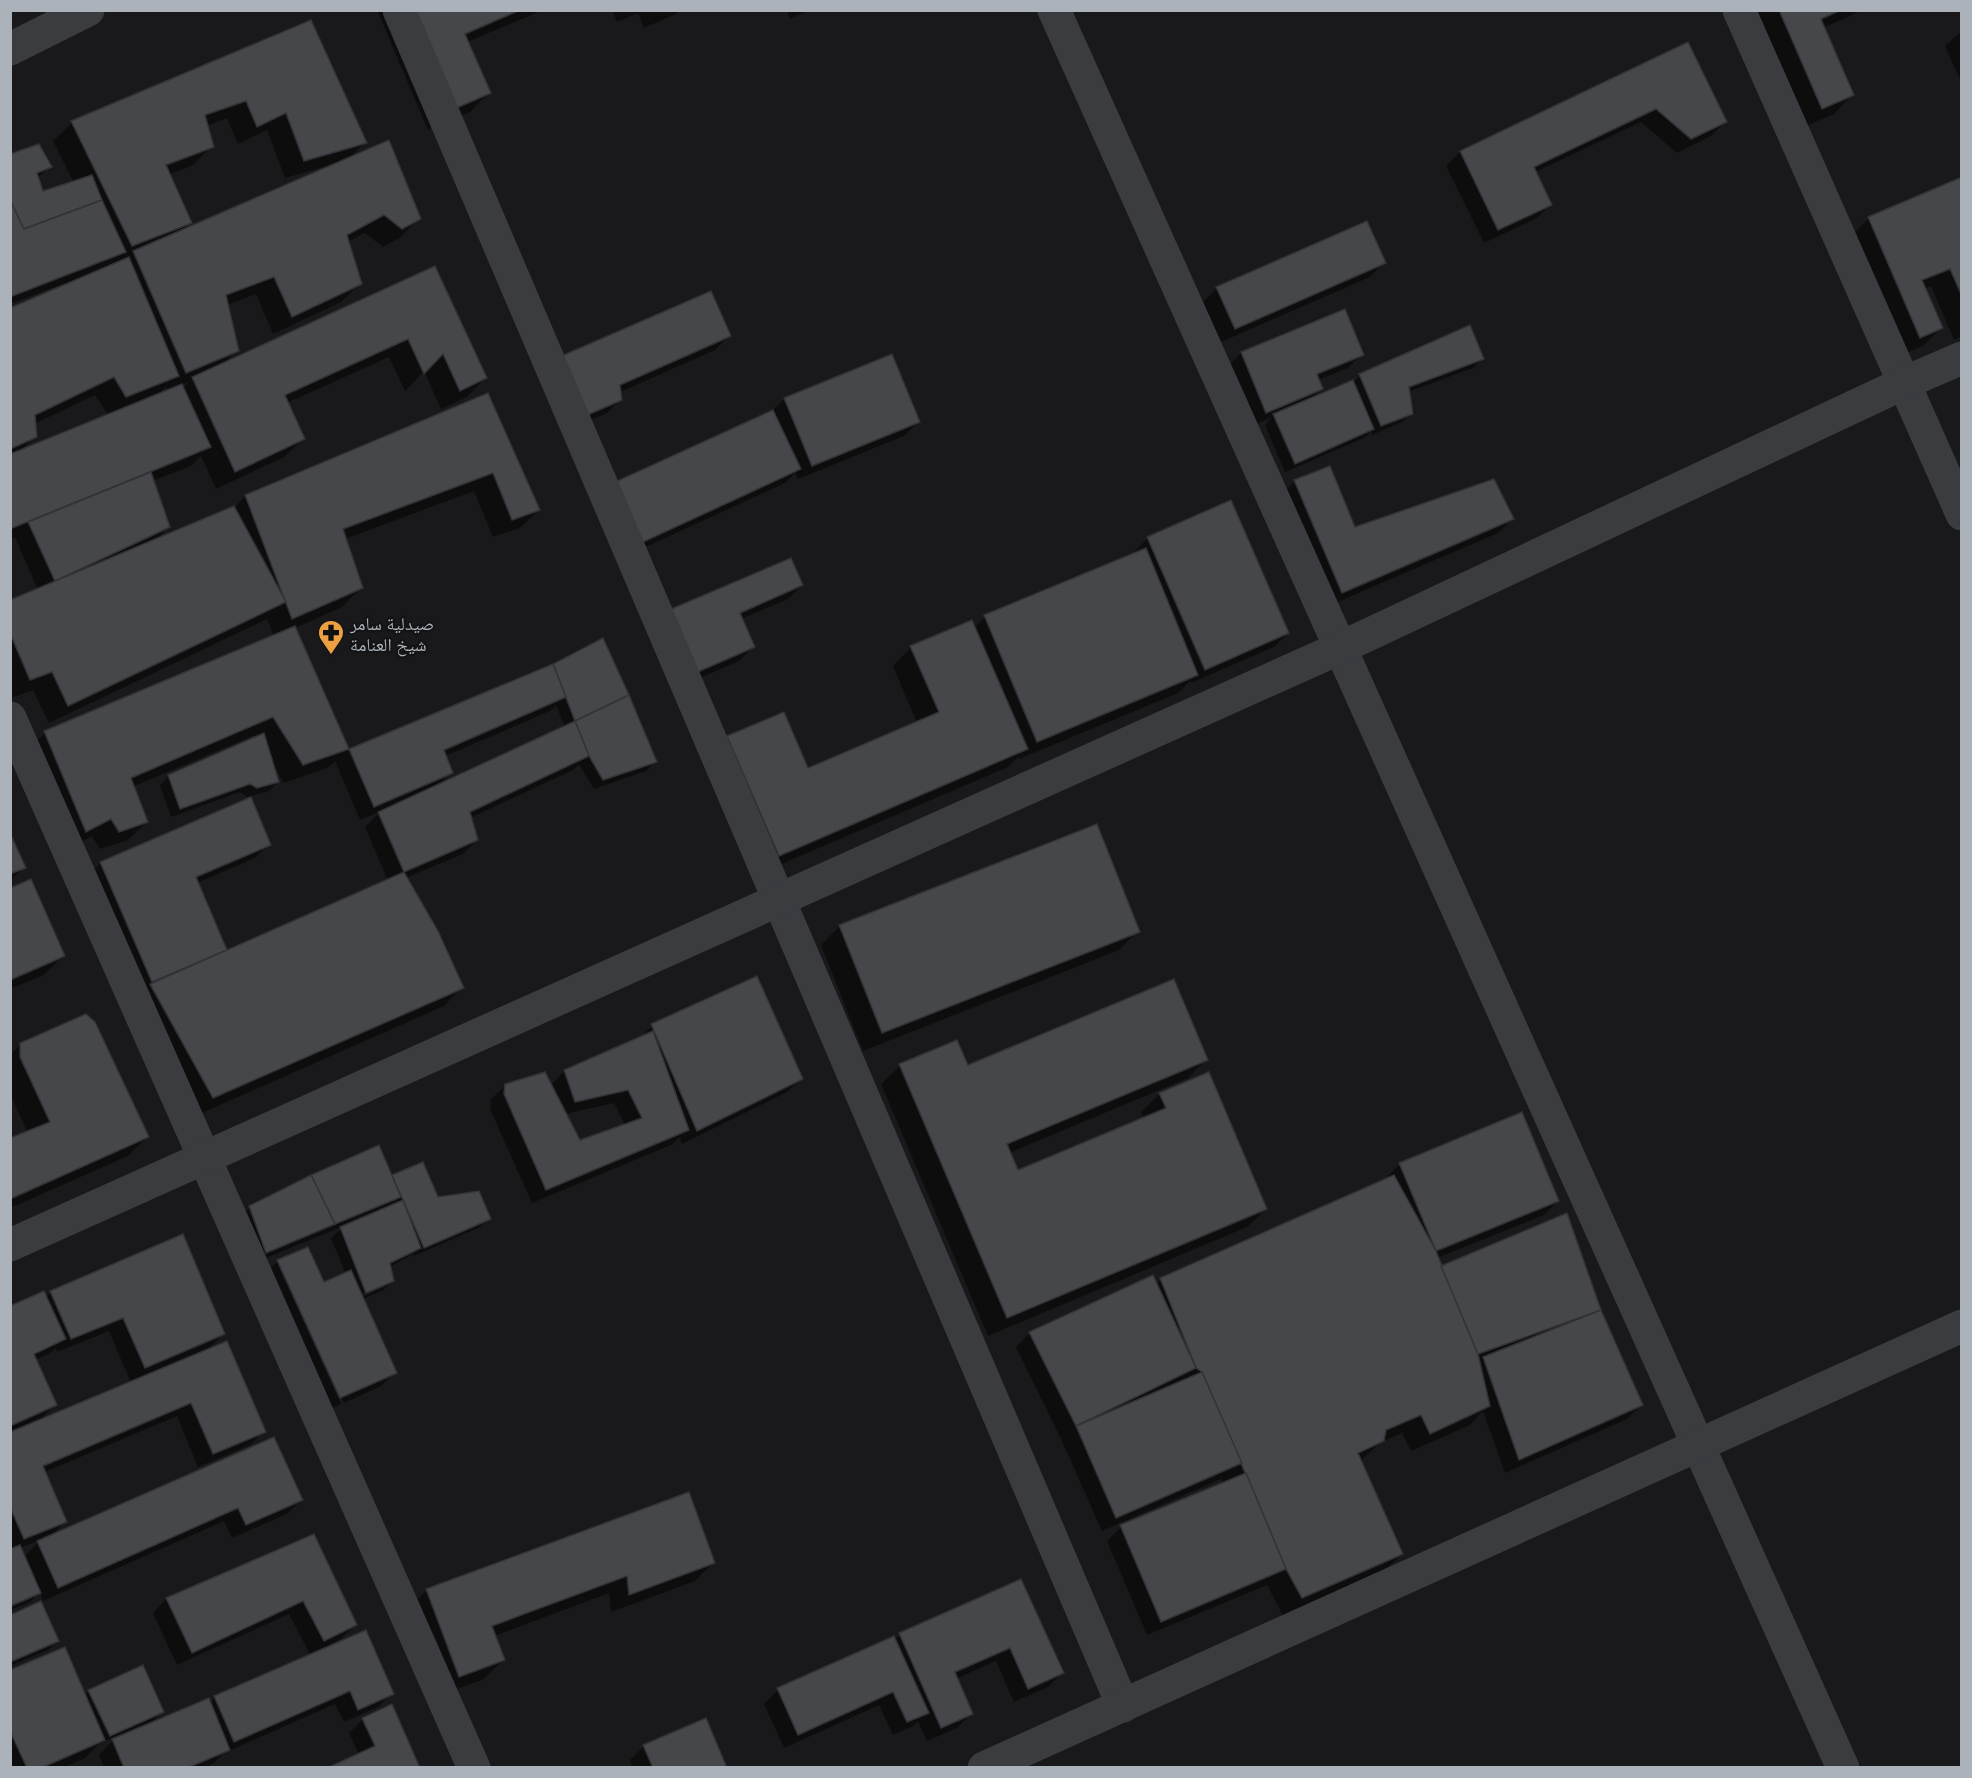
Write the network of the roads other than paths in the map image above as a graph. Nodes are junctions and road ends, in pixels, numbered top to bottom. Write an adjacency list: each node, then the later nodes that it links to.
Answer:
1 (88, 10): 5 (street)
2 (399, 10): 11 (street)
3 (1054, 10): 9 (street)
4 (1739, 10): 7 (street)
5 (10, 48)
6 (1962, 358): 7 (street)
7 (1904, 383): 8 (street); 9 (street)
8 (1962, 514)
9 (1340, 648): 11 (street); 15 (street)
10 (10, 718): 12 (street)
11 (779, 901): 12 (street); 16 (street)
12 (204, 1160): 13 (street); 17 (street)
13 (10, 1245)
14 (1962, 1326): 15 (street)
15 (1698, 1446): 16 (street); 19 (street)
16 (1123, 1706): 18 (street)
17 (474, 1767)
18 (984, 1767)
19 (1843, 1767)

